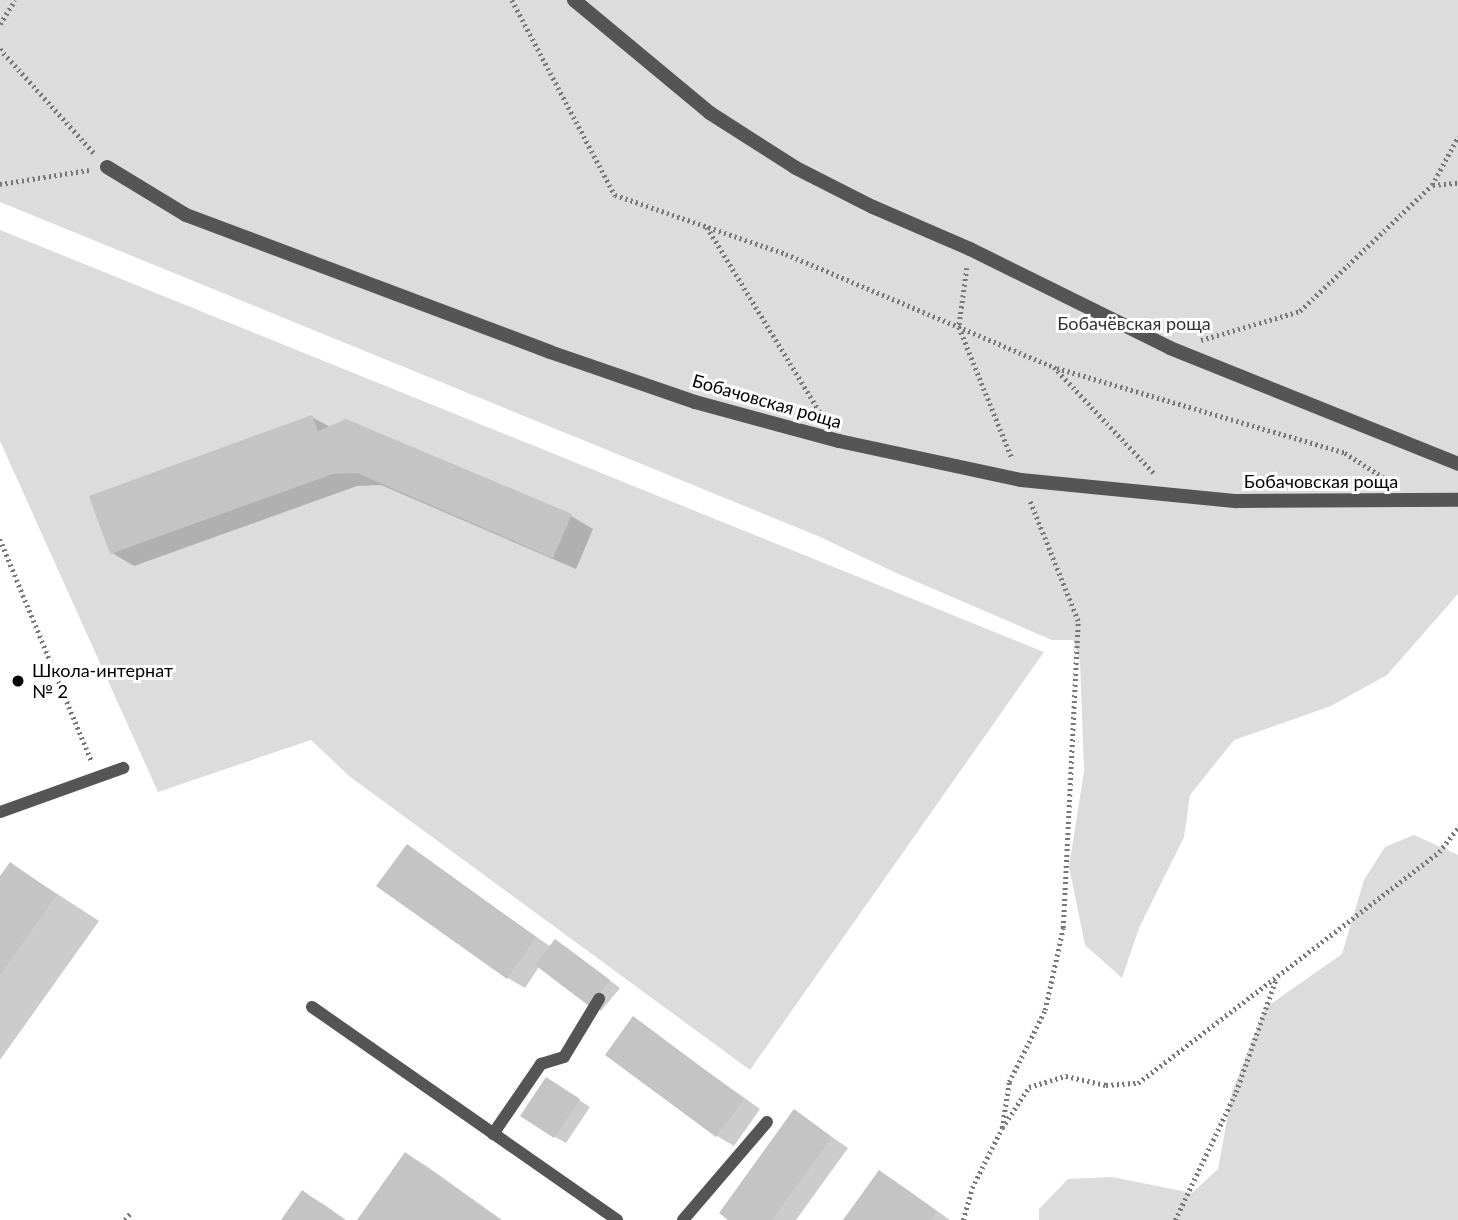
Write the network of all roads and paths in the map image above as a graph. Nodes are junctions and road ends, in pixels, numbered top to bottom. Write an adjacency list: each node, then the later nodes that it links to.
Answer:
1 (15, 0): 4 (path)
2 (512, 0): 11 (path)
3 (574, 0): 12 (street)
4 (0, 24)
5 (0, 49): 7 (path)
6 (1458, 137): 10 (path)
7 (107, 167): 8 (path); 16 (street, Бобачовская роща)
8 (0, 182)
9 (1458, 183): 10 (path)
10 (1432, 185): 14 (path)
11 (706, 227): 13 (path); 16 (path)
12 (970, 249): 13 (path); 14 (street)
13 (959, 327): 15 (path); 18 (path)
14 (1170, 348): 17 (street)
15 (1054, 368): 19 (path); 20 (path)
16 (839, 441): 18 (street, Бобачовская роща)
17 (1458, 464)
18 (1021, 480): 19 (street, Бобачовская роща); 33 (path)
19 (1175, 495): 20 (street, Бобачовская роща)
20 (1419, 500): 21 (street, Бобачовская роща)
21 (1458, 500)
22 (0, 539): 23 (path)
23 (2, 545): 24 (path); 26 (path)
24 (0, 555)
25 (123, 768): 26 (lane)
26 (98, 777): 27 (lane)
27 (0, 812)
28 (1458, 828): 29 (path)
29 (1276, 977): 33 (path); 40 (path)
30 (599, 999): 34 (lane)
31 (312, 1007): 34 (lane)
32 (767, 1122): 38 (lane)
33 (1002, 1128): 39 (path)
34 (493, 1134): 37 (lane)
35 (131, 1212): 36 (path)
36 (125, 1220)
37 (617, 1220)
38 (683, 1220)
39 (963, 1220)
40 (1175, 1220)

